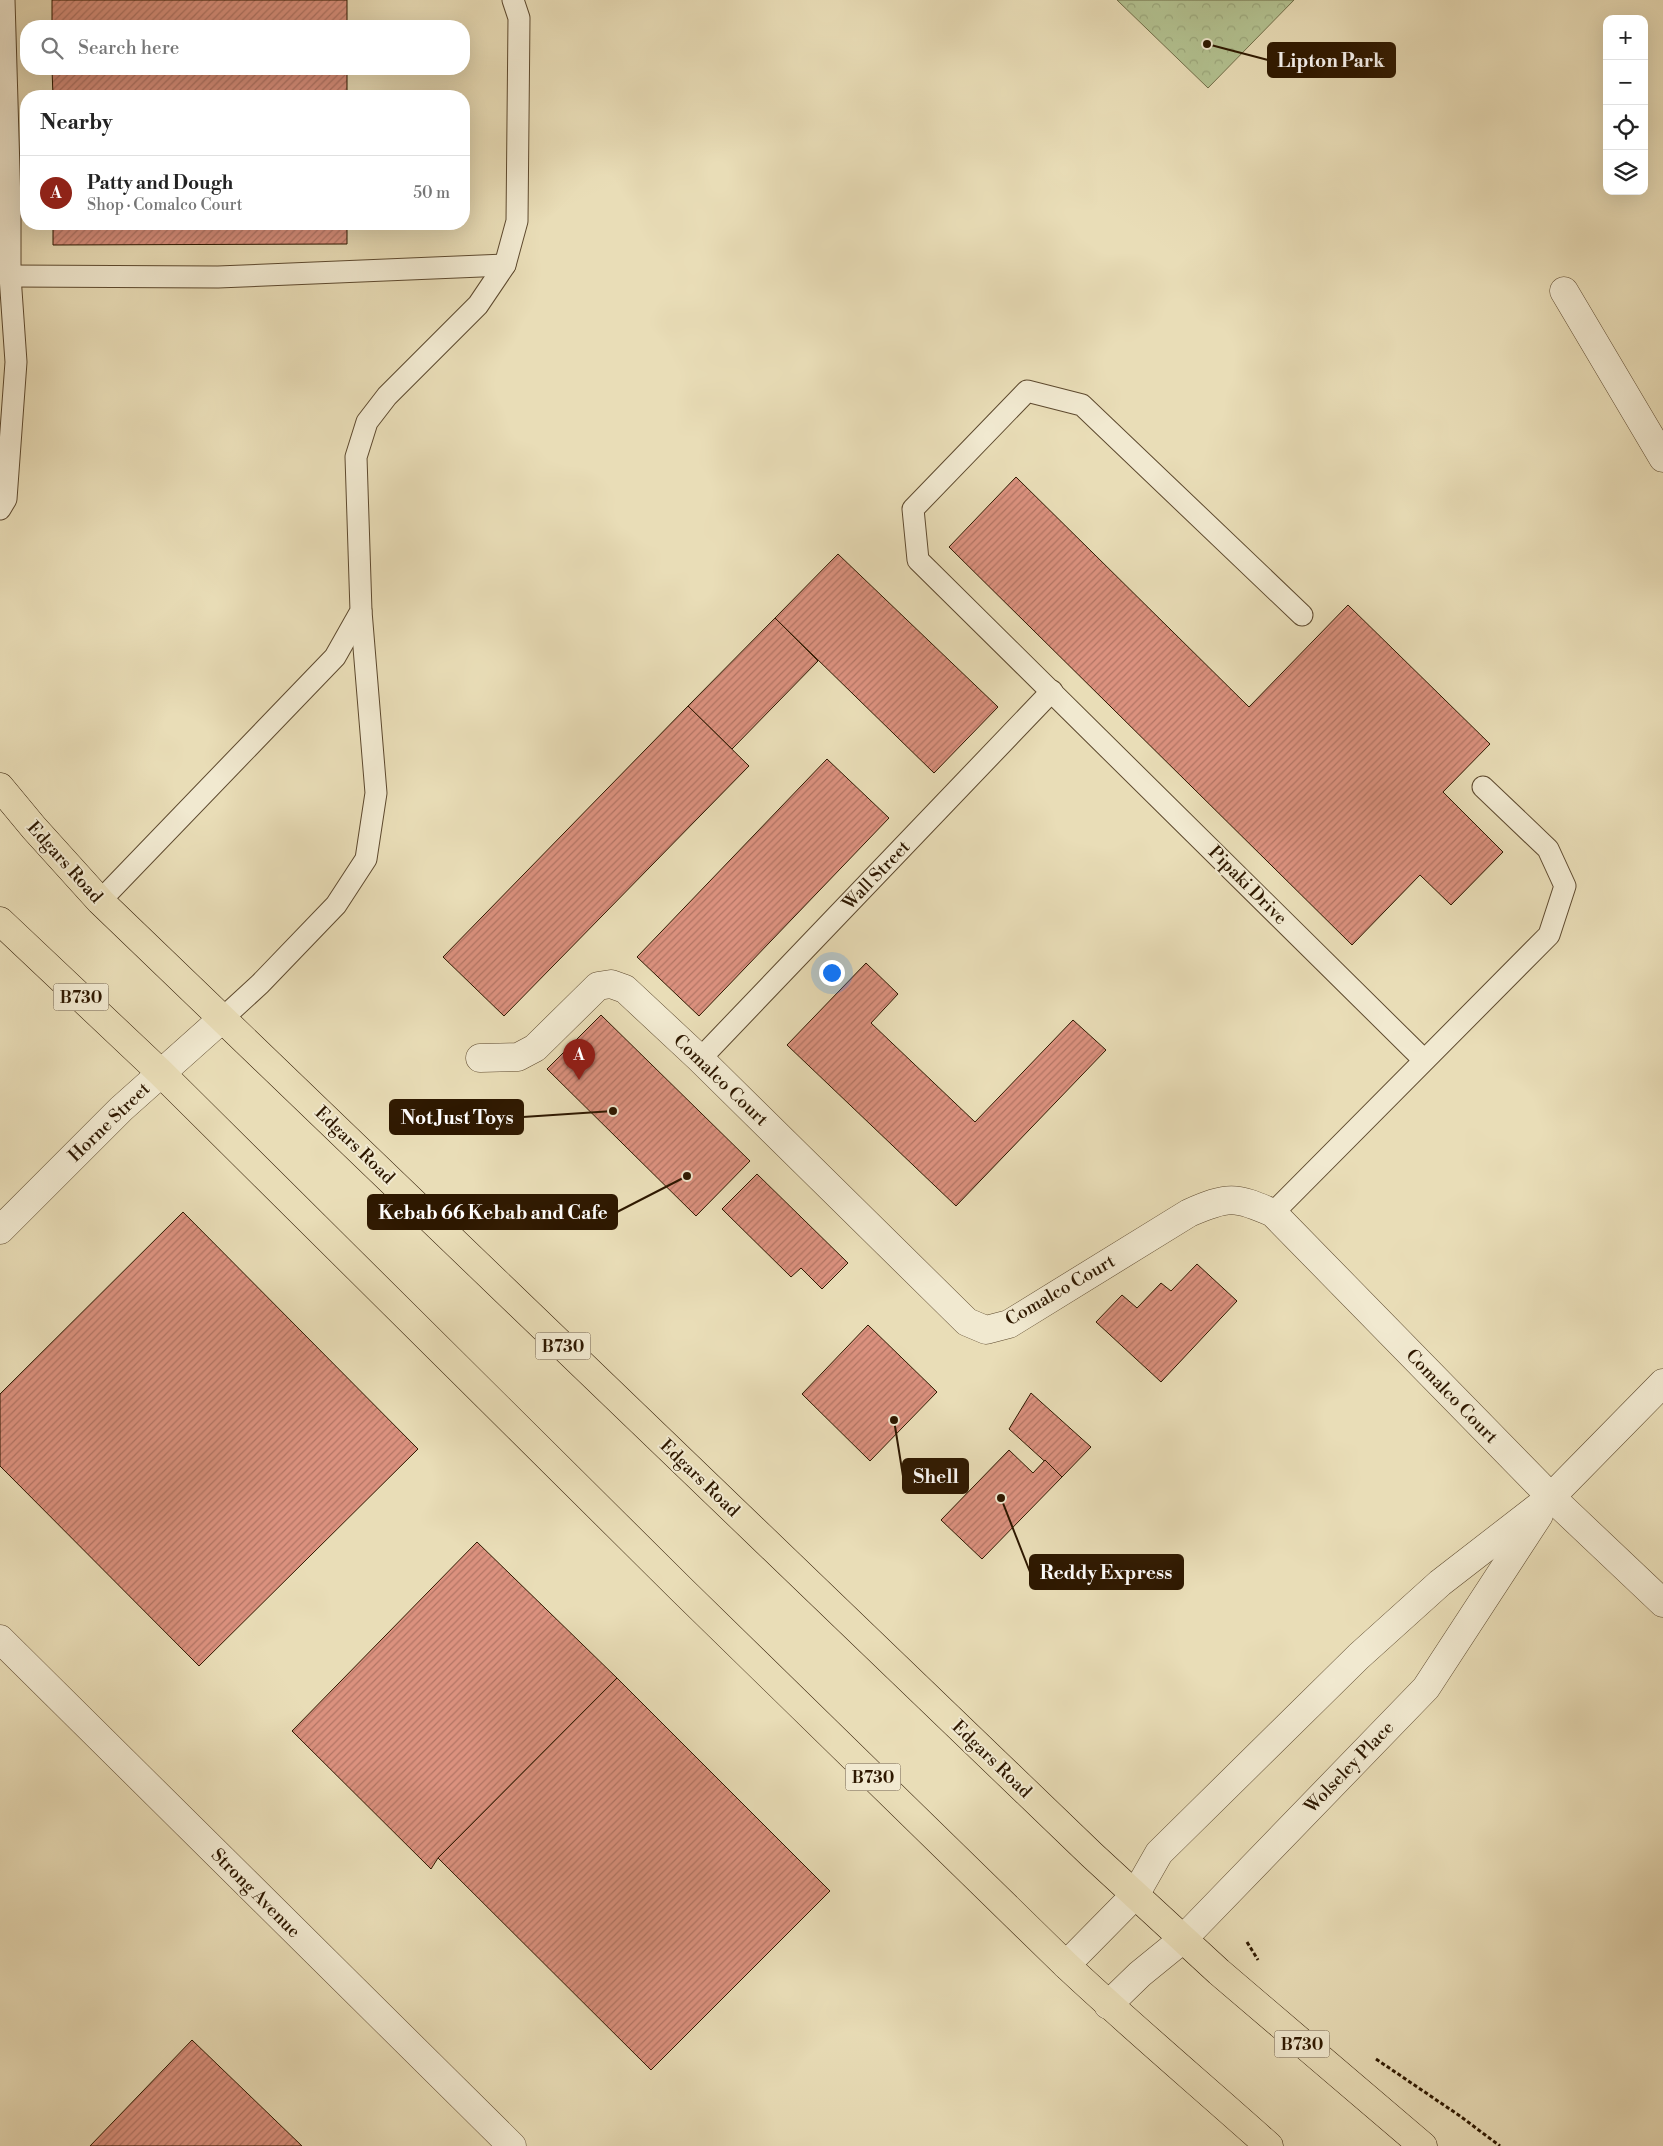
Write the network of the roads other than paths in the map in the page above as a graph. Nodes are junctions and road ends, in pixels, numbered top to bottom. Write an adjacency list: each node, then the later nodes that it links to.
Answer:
1 (4, 0): 3 (lane)
2 (513, 0): 4 (lane)
3 (3, 90): 5 (lane)
4 (505, 265): 5 (lane); 9 (lane)
5 (10, 276): 8 (lane)
6 (1564, 291): 7 (street)
7 (1663, 458)
8 (0, 510)
9 (361, 611): 14 (lane); 16 (lane)
10 (1302, 615): 11 (lane, Pipaki Drive)
11 (1052, 691): 18 (lane, Wall Street); 19 (lane, Pipaki Drive)
12 (0, 787): 14 (main road, Edgars Road / B730)
13 (1483, 787): 19 (lane)
14 (100, 901): 16 (main road, Edgars Road / B730)
15 (0, 921): 20 (main road, B730)
16 (223, 1018): 20 (street, Horne Street); 27 (main road, Edgars Road / B730)
17 (480, 1058): 18 (street, Comalco Court)
18 (700, 1059): 21 (street, Comalco Court)
19 (1424, 1060): 21 (lane)
20 (161, 1073): 22 (street, Horne Street); 29 (main road, B730)
21 (1273, 1213): 24 (street, Comalco Court)
22 (0, 1230)
23 (1663, 1382): 24 (street, Wolseley Place)
24 (1551, 1497): 25 (street, Comalco Court); 27 (street, Wolseley Place); 28 (street, Wolseley Place)
25 (1663, 1602)
26 (0, 1640): 31 (street, Strong Avenue)
27 (1134, 1895): 28 (main road, Edgars Road / B730); 29 (street, Wolseley Place)
28 (1183, 1940): 30 (street, Wolseley Place); 33 (main road, Edgars Road / B730)
29 (1066, 1965): 30 (main road, B730)
30 (1108, 2005): 32 (main road, B730)
31 (512, 2146)
32 (1269, 2146)
33 (1423, 2146)

